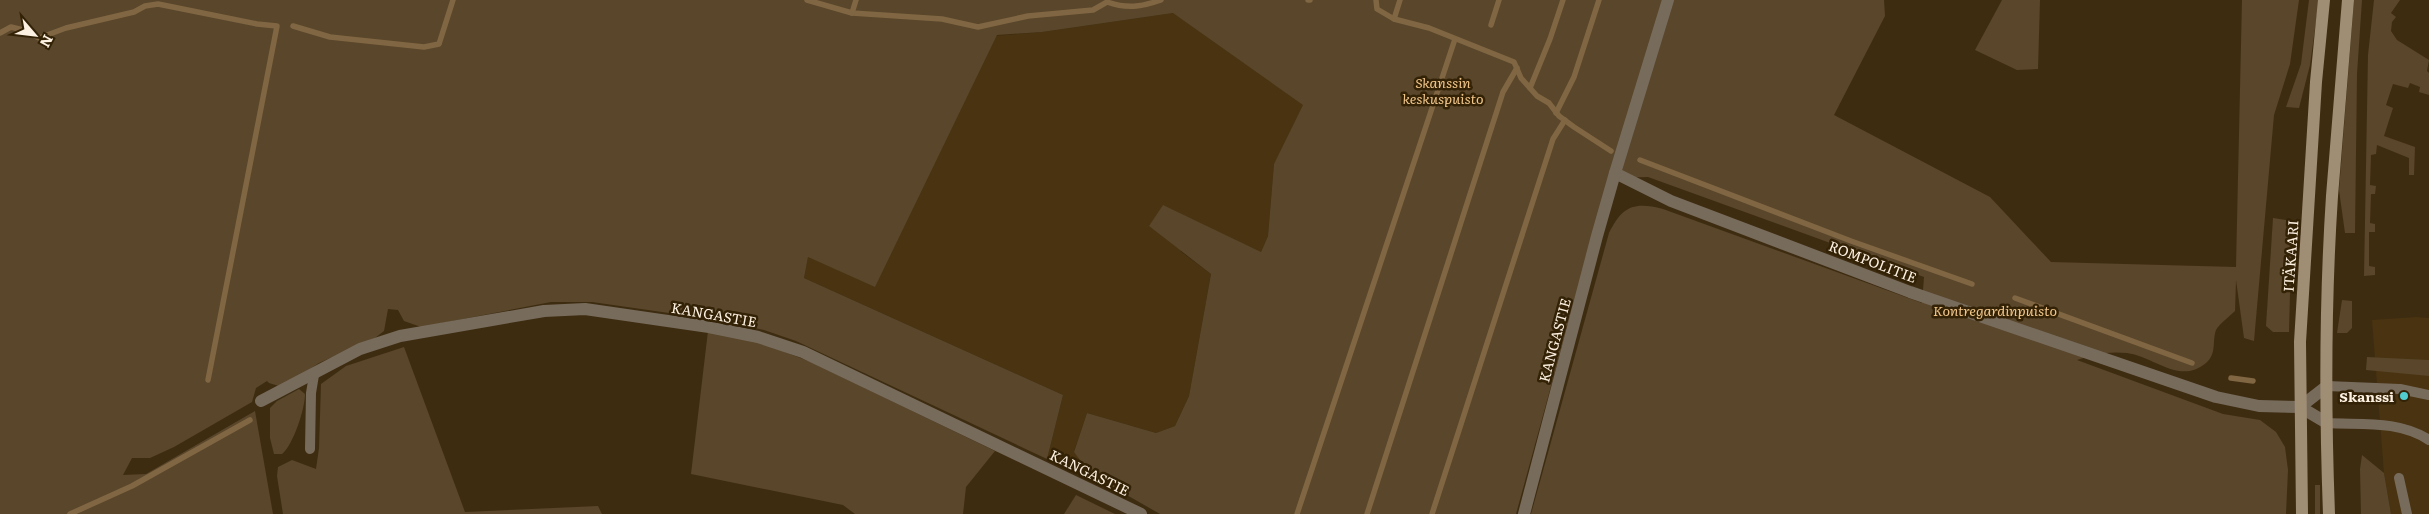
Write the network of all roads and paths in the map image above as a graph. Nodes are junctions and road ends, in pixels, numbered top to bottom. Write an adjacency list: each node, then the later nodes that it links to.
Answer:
1 (1668, 0): 4 (street)
2 (2324, 0): 9 (street, ITÄKAARI)
3 (2348, 0): 6 (street)
4 (1615, 173): 9 (street, ROMPOLITIE); 15 (street, KANGASTIE)
5 (314, 375): 8 (street, KANGASTIE); 12 (lane); 14 (street, KANGASTIE)
6 (2327, 386): 7 (lane); 9 (street); 10 (street)
7 (2429, 395)
8 (261, 401)
9 (2300, 407): 10 (street); 16 (street, ITÄKAARI)
10 (2327, 423): 11 (lane); 17 (street)
11 (2429, 440)
12 (310, 449)
13 (2399, 478): 18 (lane)
14 (1141, 514)
15 (1524, 514)
16 (2302, 514)
17 (2329, 514)
18 (2407, 514)

